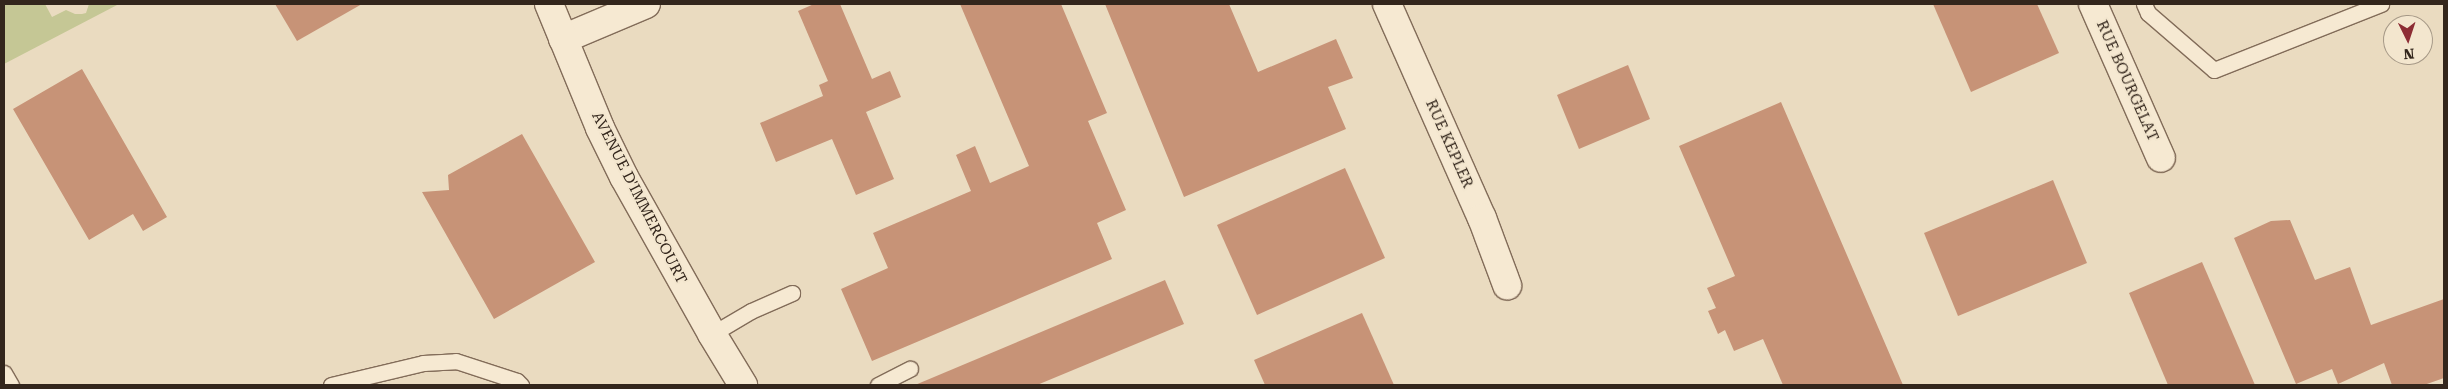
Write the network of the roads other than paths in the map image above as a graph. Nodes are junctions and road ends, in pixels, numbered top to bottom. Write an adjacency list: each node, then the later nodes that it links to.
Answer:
1 (549, 4): 7 (street, AVENUE D'IMMERCOURT)
2 (646, 4): 7 (street)
3 (1387, 4): 9 (street, RUE KEPLER)
4 (2094, 4): 8 (street, RUE BOURGELAT)
5 (2144, 4): 6 (lane)
6 (2381, 4)
7 (563, 39): 11 (street, AVENUE D'IMMERCOURT)
8 (2162, 158)
9 (1507, 286)
10 (792, 293): 11 (lane)
11 (712, 334): 17 (street, AVENUE D'IMMERCOURT)
12 (910, 369): 18 (lane)
13 (4, 373): 14 (lane)
14 (11, 385)
15 (331, 385): 16 (lane)
16 (520, 385)
17 (743, 385)
18 (878, 385)

